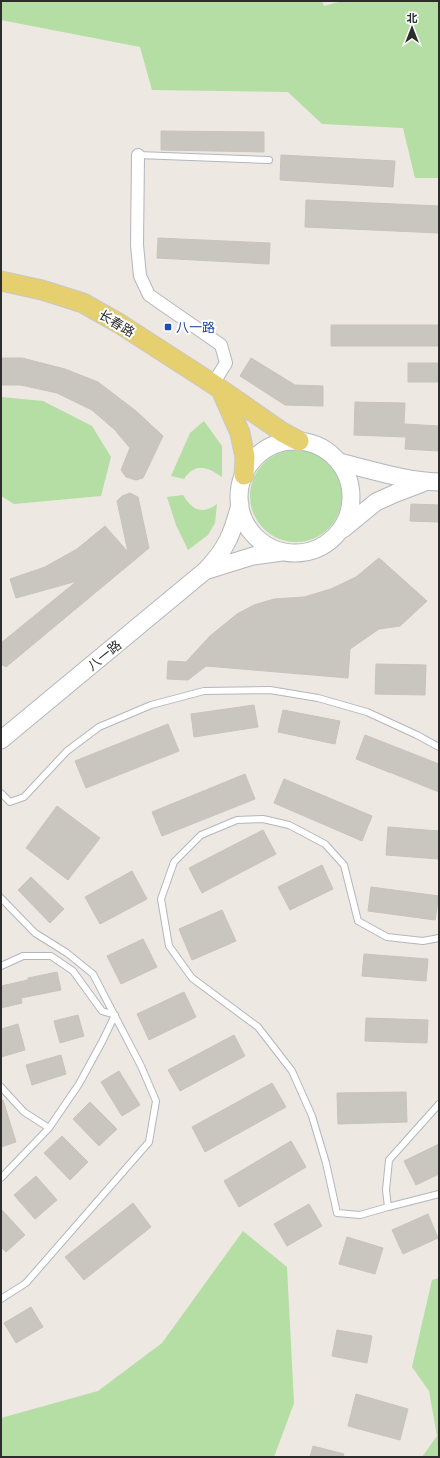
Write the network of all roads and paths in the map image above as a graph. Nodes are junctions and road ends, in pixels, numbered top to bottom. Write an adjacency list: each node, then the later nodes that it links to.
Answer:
1 (138, 155): 2 (lane); 4 (street)
2 (269, 160)
3 (1, 282): 4 (main road, 长春路)
4 (218, 387): 5 (main road, 长春路); 7 (main road)
5 (299, 441): 6 (main road); 7 (main road)
6 (339, 462): 8 (main road); 10 (main road)
7 (244, 475): 9 (main road)
8 (432, 482): 10 (main road)
9 (240, 505): 11 (main road); 12 (main road)
10 (340, 532): 11 (main road)
11 (283, 552): 12 (main road)
12 (206, 570): 13 (main road, 八一路)
13 (3, 735)
14 (439, 747): 15 (lane)
15 (1, 793)
16 (1, 898): 19 (lane)
17 (439, 938): 25 (lane)
18 (1, 966): 19 (lane)
19 (115, 1015): 22 (lane); 26 (lane)
20 (1, 1087): 22 (lane)
21 (439, 1104): 25 (lane)
22 (49, 1128): 23 (lane)
23 (1, 1178)
24 (439, 1194): 25 (lane)
25 (388, 1207)
26 (1, 1299)

